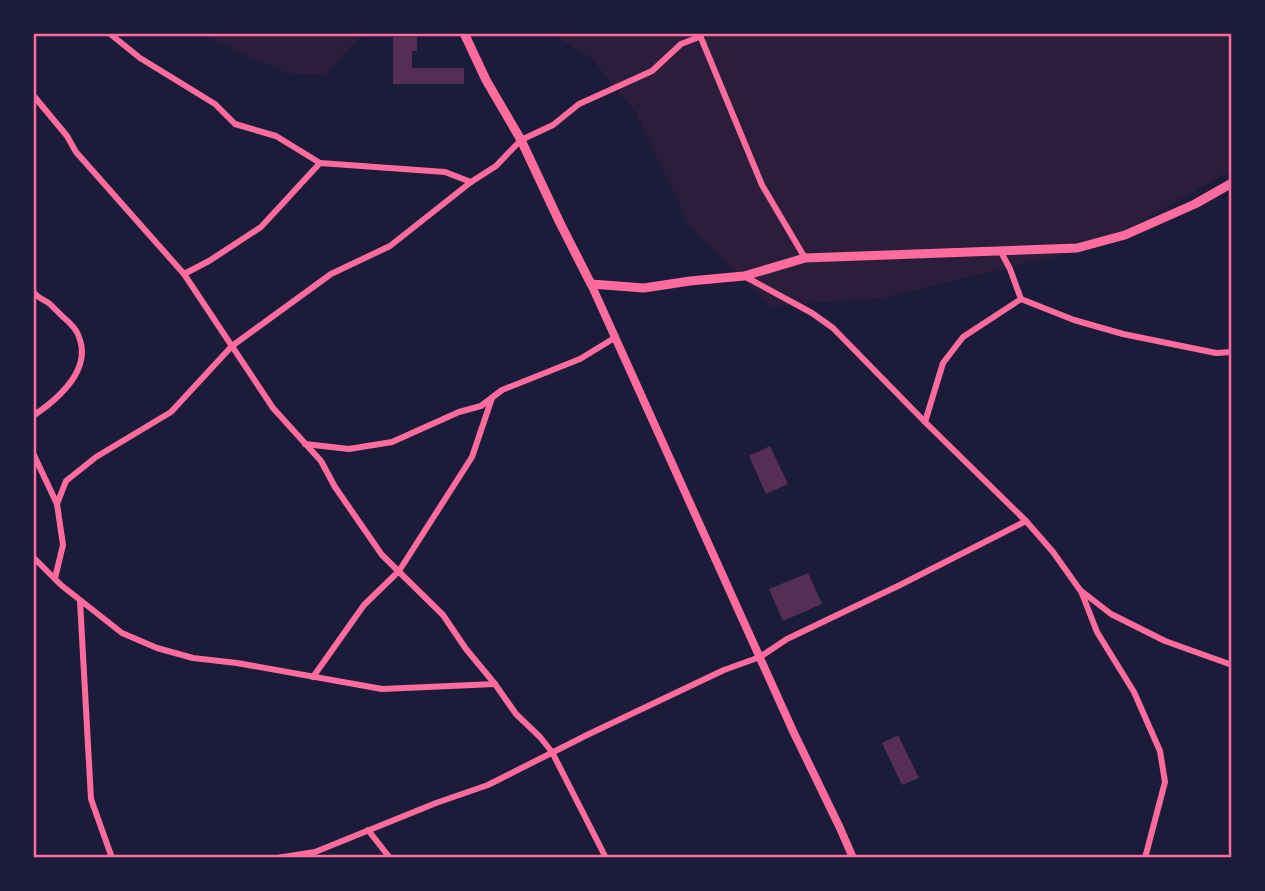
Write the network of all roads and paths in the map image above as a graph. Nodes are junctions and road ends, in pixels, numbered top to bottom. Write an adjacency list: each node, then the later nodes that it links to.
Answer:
1 (109, 33): 6 (street)
2 (464, 33): 5 (main road)
3 (699, 35): 5 (street); 10 (street)
4 (33, 95): 11 (street)
5 (521, 141): 7 (street); 13 (main road)
6 (320, 163): 7 (street); 11 (street)
7 (471, 183): 17 (street)
8 (1230, 188): 9 (main road)
9 (1001, 252): 10 (main road); 15 (street)
10 (806, 258): 12 (main road)
11 (184, 274): 17 (street)
12 (744, 276): 13 (main road); 21 (street)
13 (591, 284): 16 (street)
14 (33, 292): 20 (street)
15 (1021, 299): 18 (street); 21 (street)
16 (616, 337): 19 (street); 31 (street)
17 (232, 346): 22 (street); 24 (street)
18 (1232, 352)
19 (492, 398): 22 (street); 27 (street)
20 (33, 416)
21 (925, 422): 25 (street)
22 (305, 444): 27 (street)
23 (33, 453): 24 (street)
24 (57, 503): 28 (street)
25 (1026, 521): 29 (street); 31 (street)
26 (33, 557): 28 (street)
27 (399, 571): 33 (street); 34 (street)
28 (55, 579): 30 (street)
29 (1080, 590): 32 (street); 42 (street)
30 (80, 601): 33 (street); 37 (street)
31 (760, 657): 35 (street); 41 (street)
32 (1232, 665)
33 (313, 677): 34 (street)
34 (495, 684): 35 (street)
35 (552, 752): 36 (street); 40 (street)
36 (368, 830): 38 (street); 39 (street)
37 (112, 858)
38 (277, 858)
39 (390, 858)
40 (606, 858)
41 (853, 858)
42 (1145, 858)

